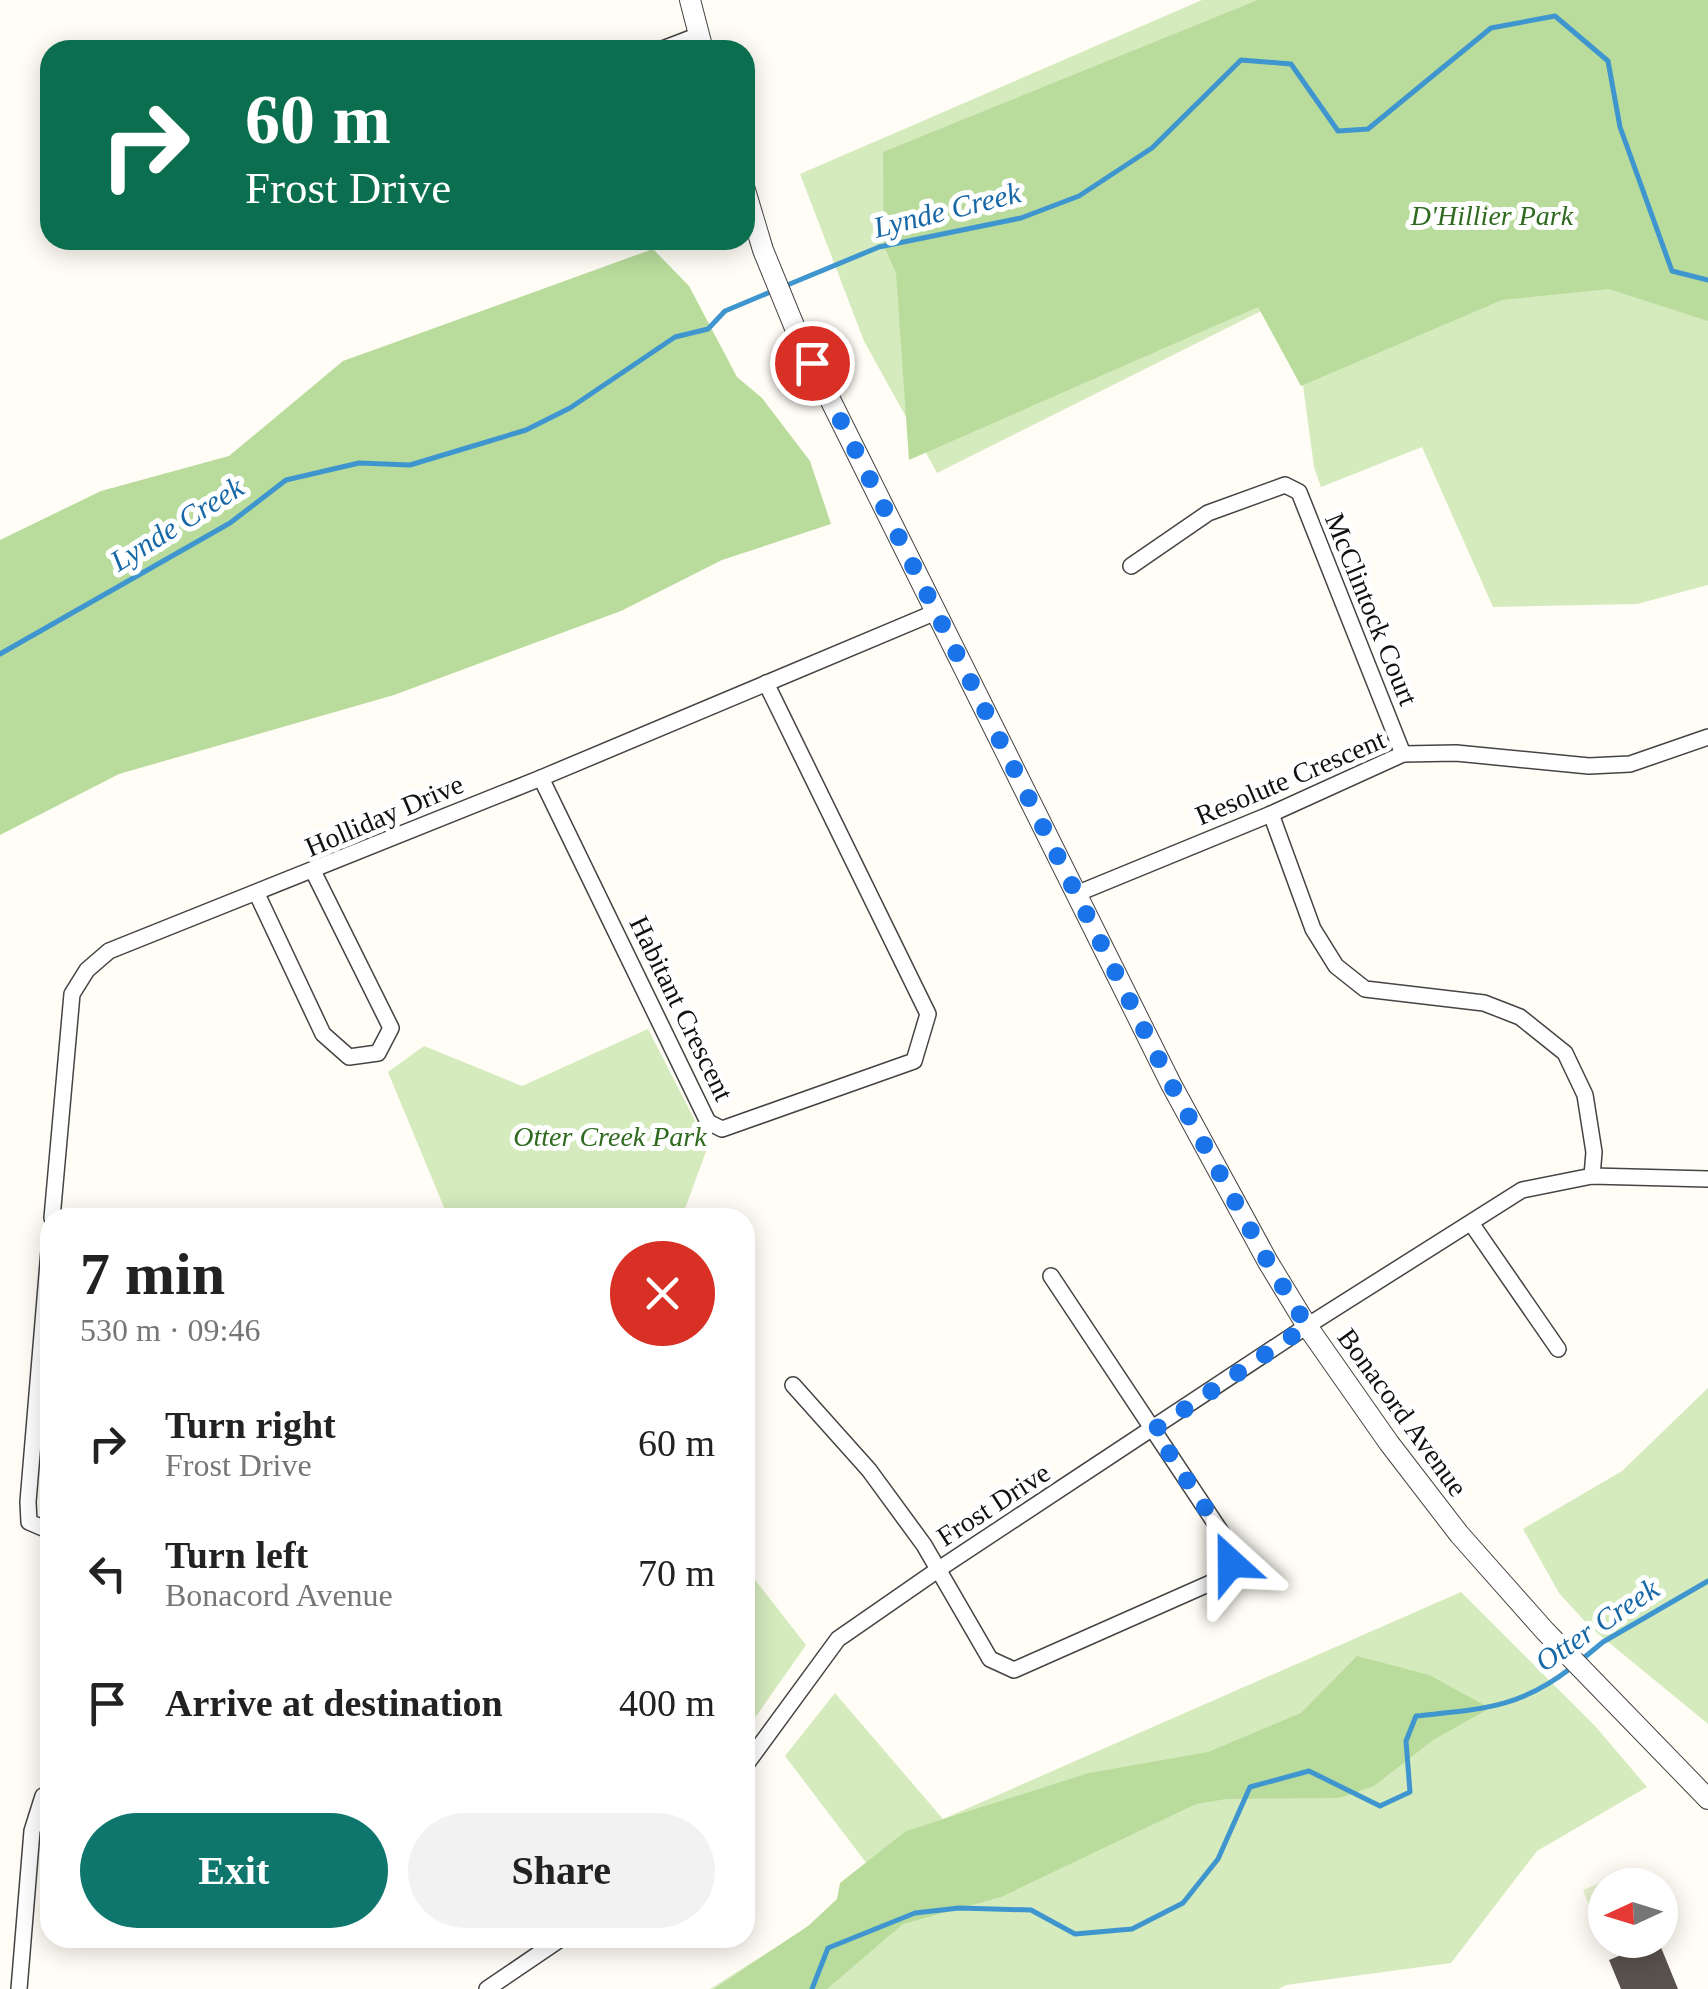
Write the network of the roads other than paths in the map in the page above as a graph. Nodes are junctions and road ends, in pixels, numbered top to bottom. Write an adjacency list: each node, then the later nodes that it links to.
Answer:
1 (690, 0): 2 (street)
2 (700, 40)
3 (755, 223): 5 (street, Bonacord Avenue)
4 (1131, 566): 8 (street, McClintock Court)
5 (936, 612): 6 (street, Holliday Drive); 13 (street, Bonacord Avenue)
6 (766, 683): 9 (street, Holliday Drive); 9 (street, Habitant Crescent)
7 (1708, 737): 8 (street, Resolute Crescent)
8 (1403, 754): 10 (street, Resolute Crescent)
9 (541, 778): 11 (street, Holliday Drive)
10 (1270, 814): 13 (street, Resolute Crescent); 14 (street)
11 (313, 871): 12 (street, Holliday Drive); 12 (street)
12 (257, 894): 16 (street, Holliday Drive)
13 (1076, 894): 19 (street, Bonacord Avenue)
14 (1592, 1176): 15 (street); 17 (street)
15 (1708, 1179)
16 (53, 1208)
17 (1471, 1223): 19 (street); 20 (street)
18 (1051, 1276): 23 (street)
19 (1307, 1326): 23 (street, Frost Drive); 27 (street, Bonacord Avenue)
20 (1558, 1349)
21 (40, 1367): 24 (street)
22 (793, 1385): 25 (street)
23 (1154, 1430): 25 (street, Frost Drive); 25 (street)
24 (40, 1526)
25 (939, 1569): 26 (street, Frost Drive)
26 (755, 1752)
27 (1708, 1799)
28 (40, 1806): 30 (street)
29 (547, 1948): 31 (street)
30 (19, 1989)
31 (488, 1989)

